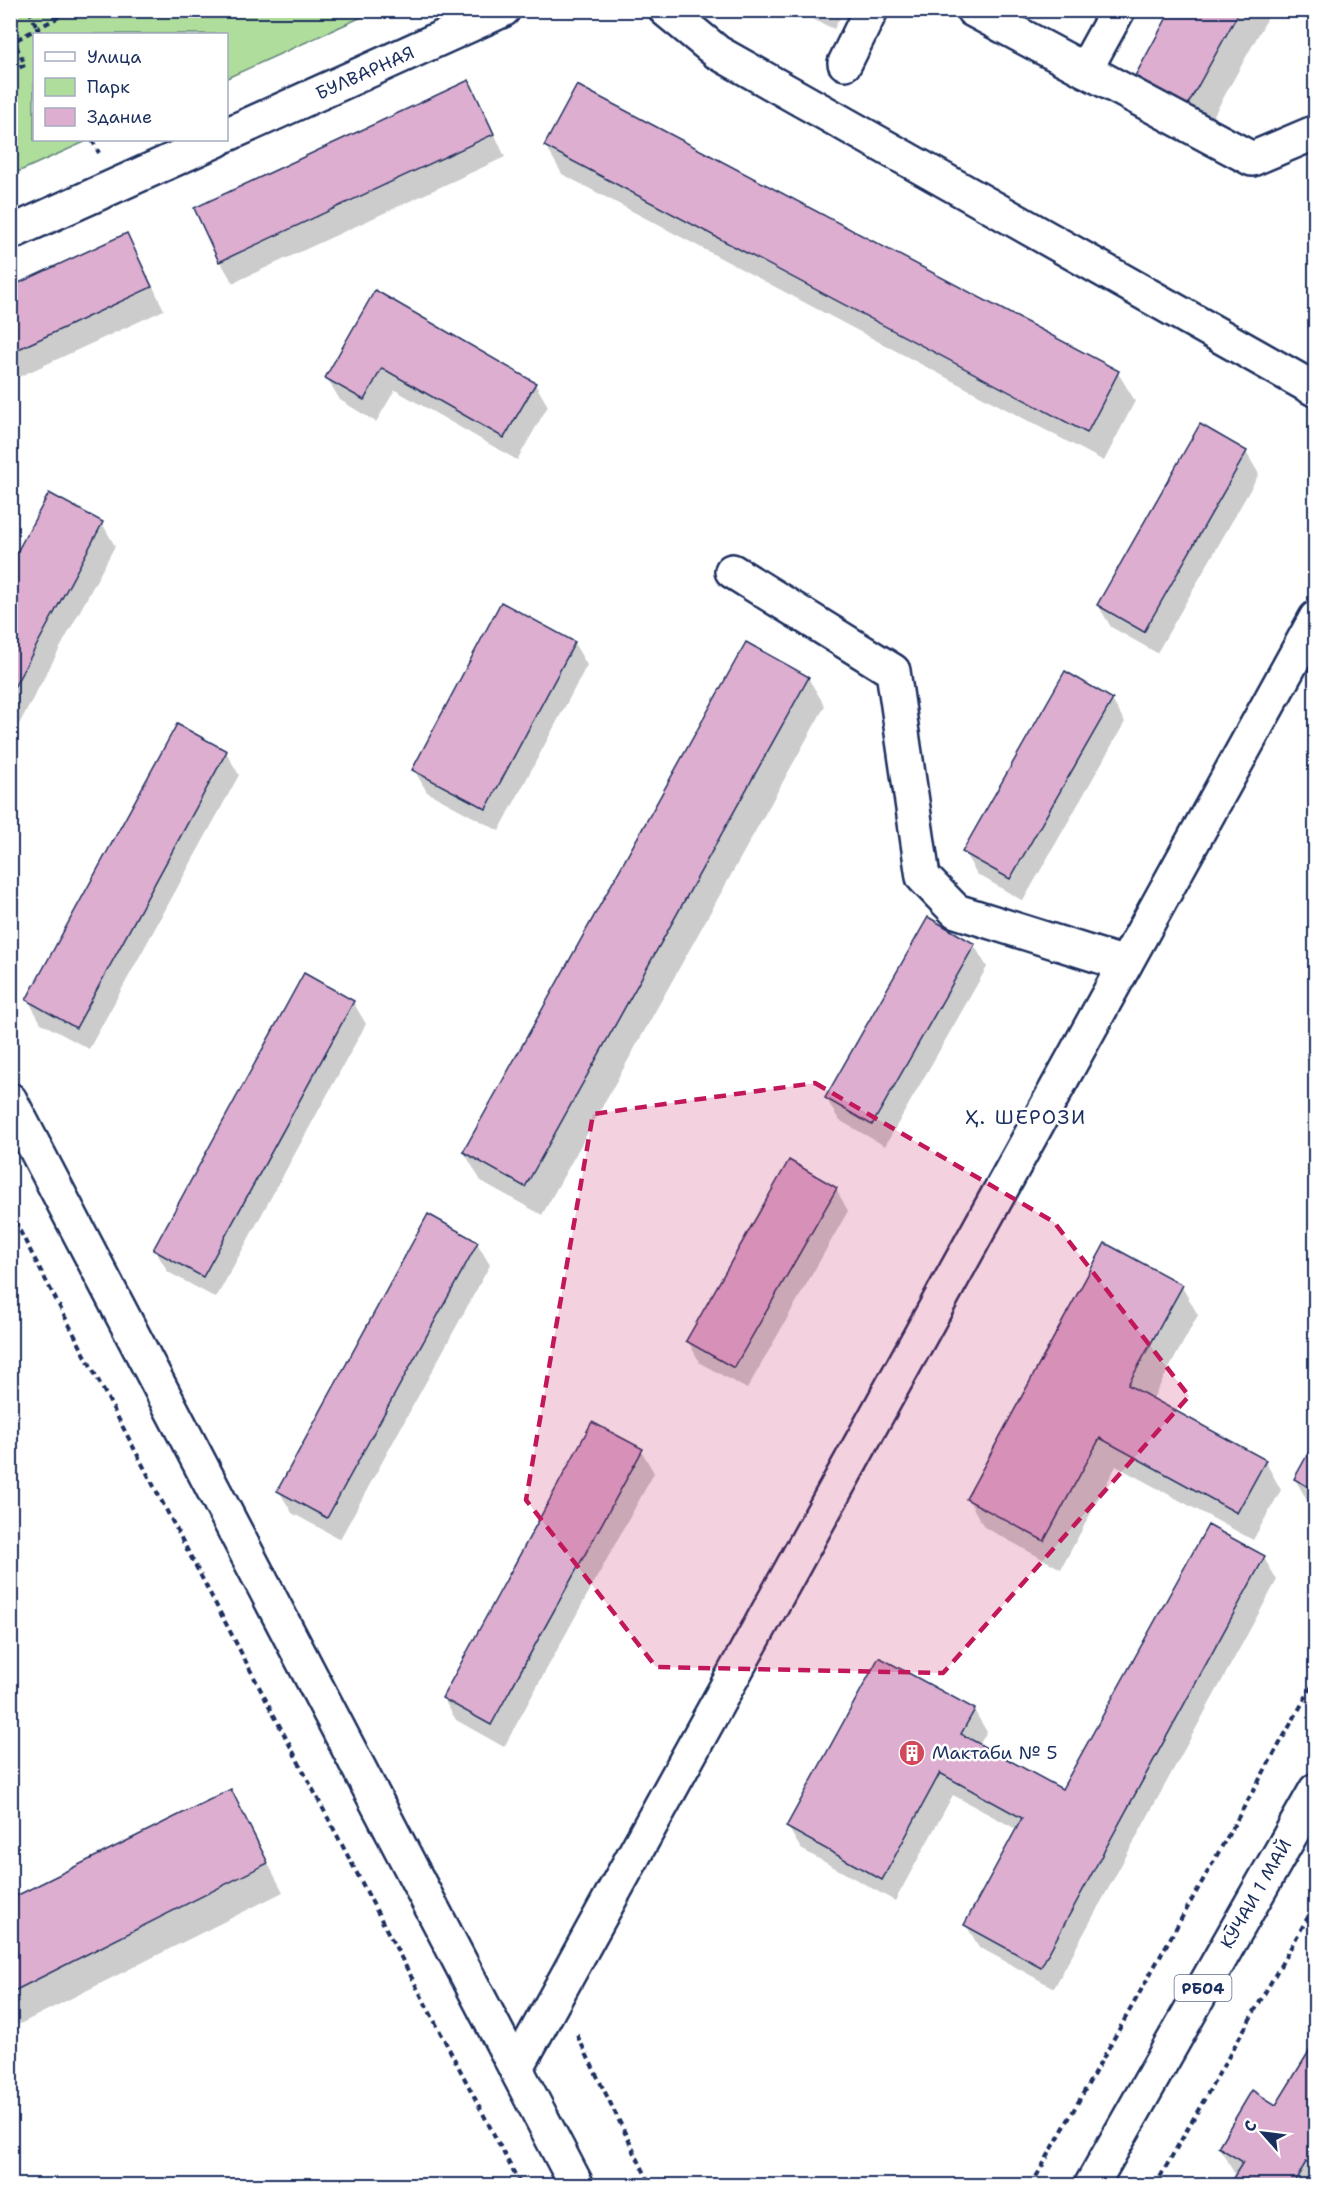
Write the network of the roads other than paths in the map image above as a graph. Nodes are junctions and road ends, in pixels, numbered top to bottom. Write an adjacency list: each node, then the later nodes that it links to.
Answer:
1 (503, 10): 9 (street, БУЛВАРНАЯ)
2 (666, 10): 12 (street)
3 (871, 10): 6 (street)
4 (973, 10): 7 (street)
5 (1118, 10): 7 (street)
6 (845, 63)
7 (1085, 70): 8 (street)
8 (1316, 132)
9 (228, 134)
10 (215, 141): 11 (street)
11 (10, 233)
12 (1316, 390)
13 (732, 571): 15 (street)
14 (1316, 618): 15 (street)
15 (1125, 964): 18 (street)
16 (10, 1100): 18 (street)
17 (1316, 1790): 20 (street, КӮЧАИ 1 МАЙ / РБ04)
18 (516, 2069): 19 (street)
19 (577, 2186)
20 (1090, 2186)

